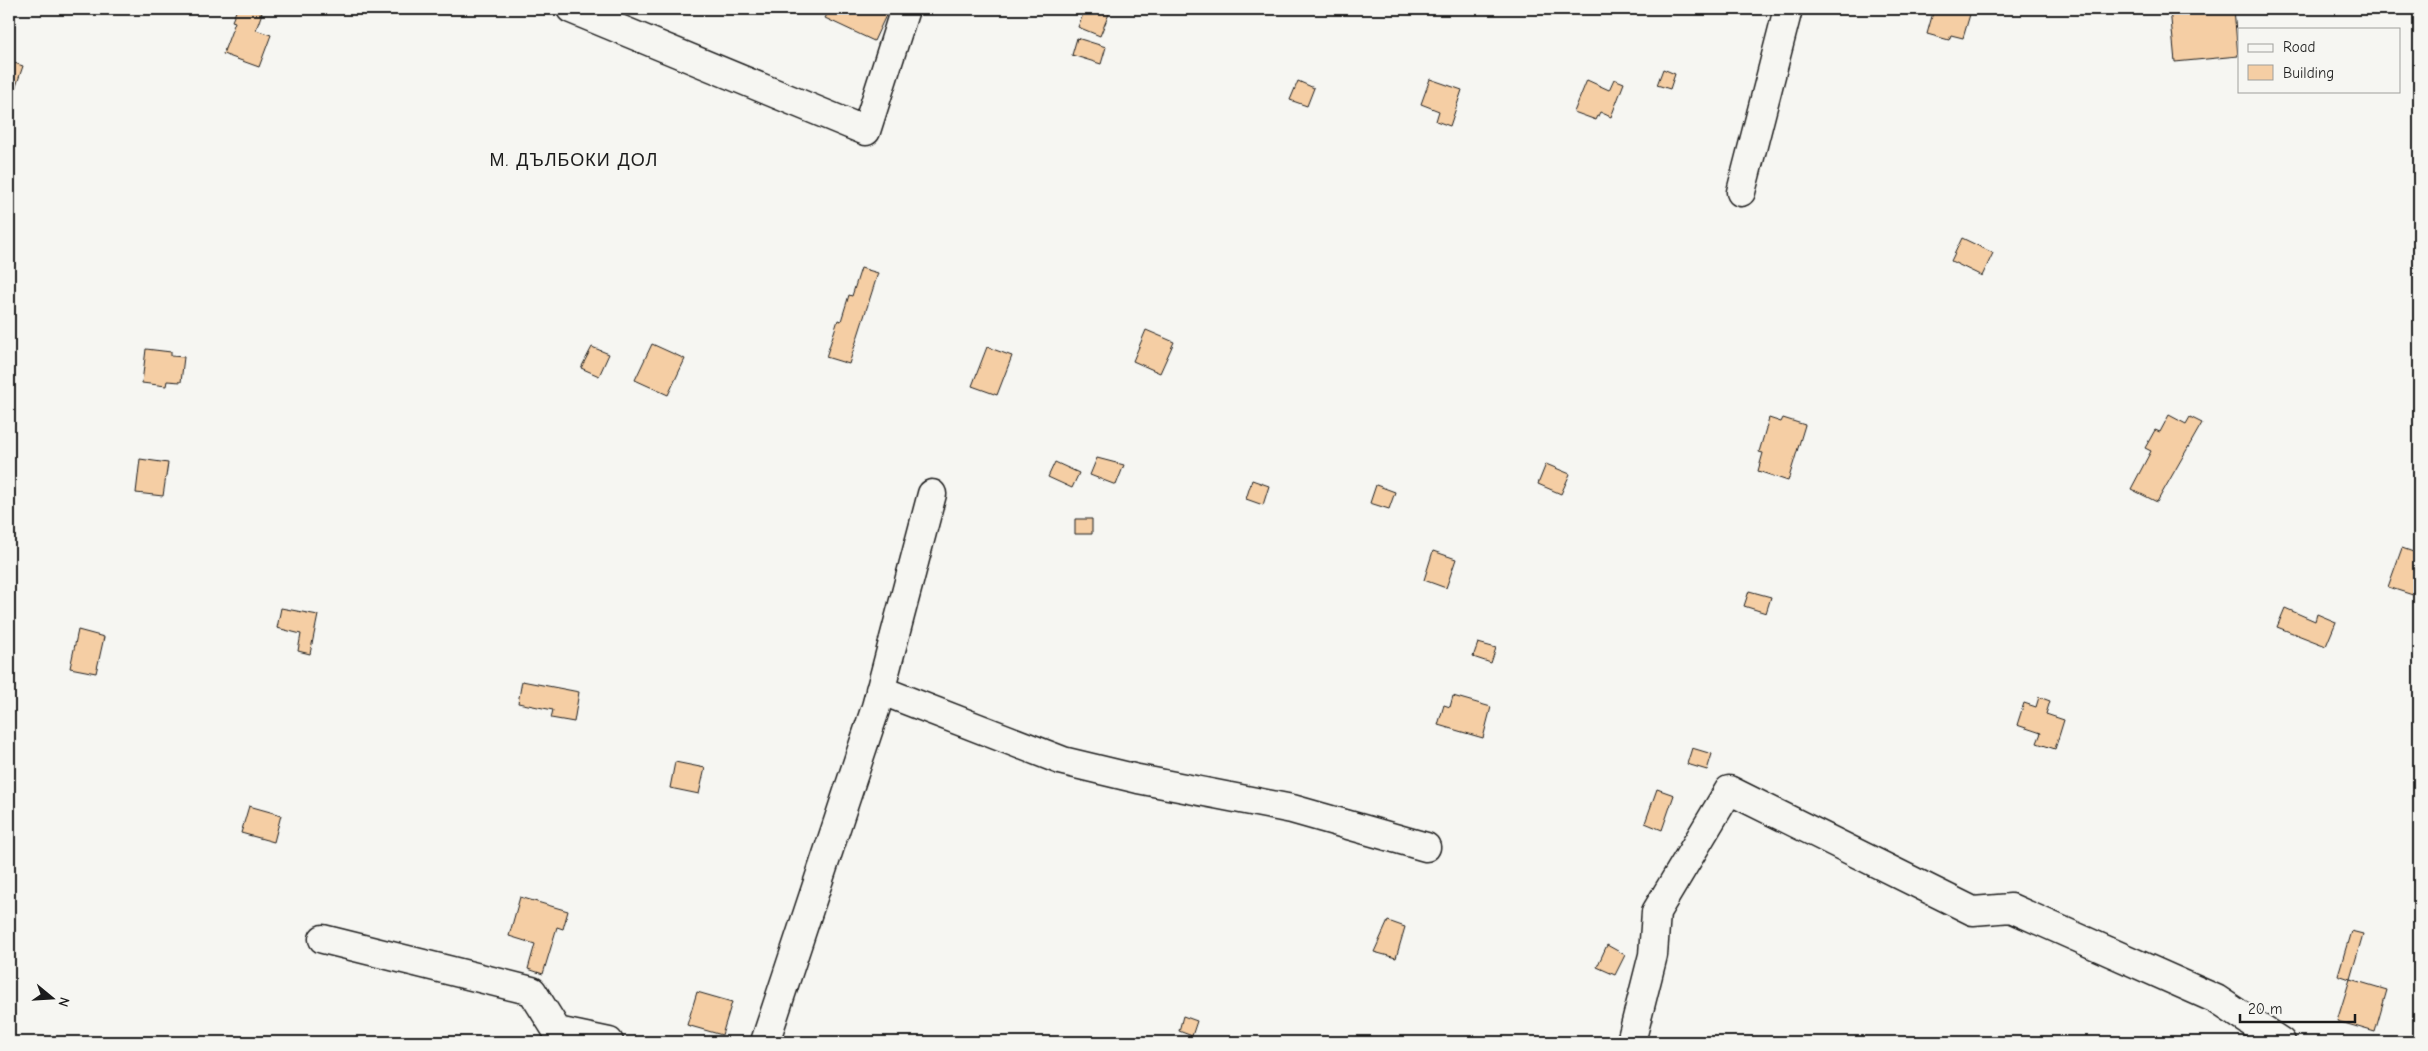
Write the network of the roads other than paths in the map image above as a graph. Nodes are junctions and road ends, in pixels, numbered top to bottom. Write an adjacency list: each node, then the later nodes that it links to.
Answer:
1 (571, 9): 2 (street)
2 (905, 9)
3 (1788, 9): 4 (street)
4 (1741, 192)
5 (932, 494): 6 (street)
6 (880, 690): 7 (street); 10 (street)
7 (1426, 847)
8 (322, 939): 9 (street)
9 (609, 1042)
10 (765, 1042)
11 (1631, 1042): 12 (street)
12 (2281, 1042)

